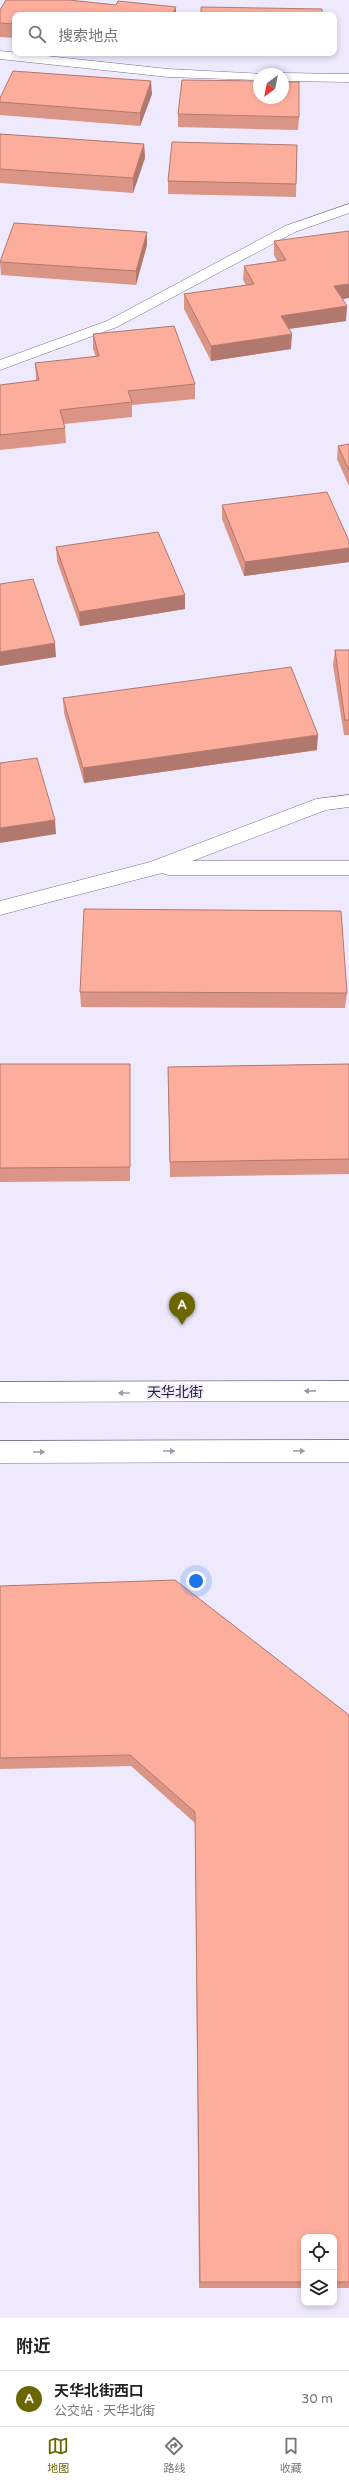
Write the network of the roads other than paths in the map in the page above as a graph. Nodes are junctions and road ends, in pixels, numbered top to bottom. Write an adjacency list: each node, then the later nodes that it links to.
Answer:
1 (0, 55): 2 (street)
2 (253, 76)
3 (289, 76): 4 (street)
4 (349, 78)
5 (349, 208): 6 (street)
6 (0, 365)
7 (349, 801): 8 (street)
8 (155, 868): 9 (street); 10 (street)
9 (349, 868)
10 (0, 908)
11 (349, 1391): 12 (street, 天华北街, one-way to 12)
12 (0, 1392)
13 (349, 1451): 14 (street, one-way to 13)
14 (0, 1452)

